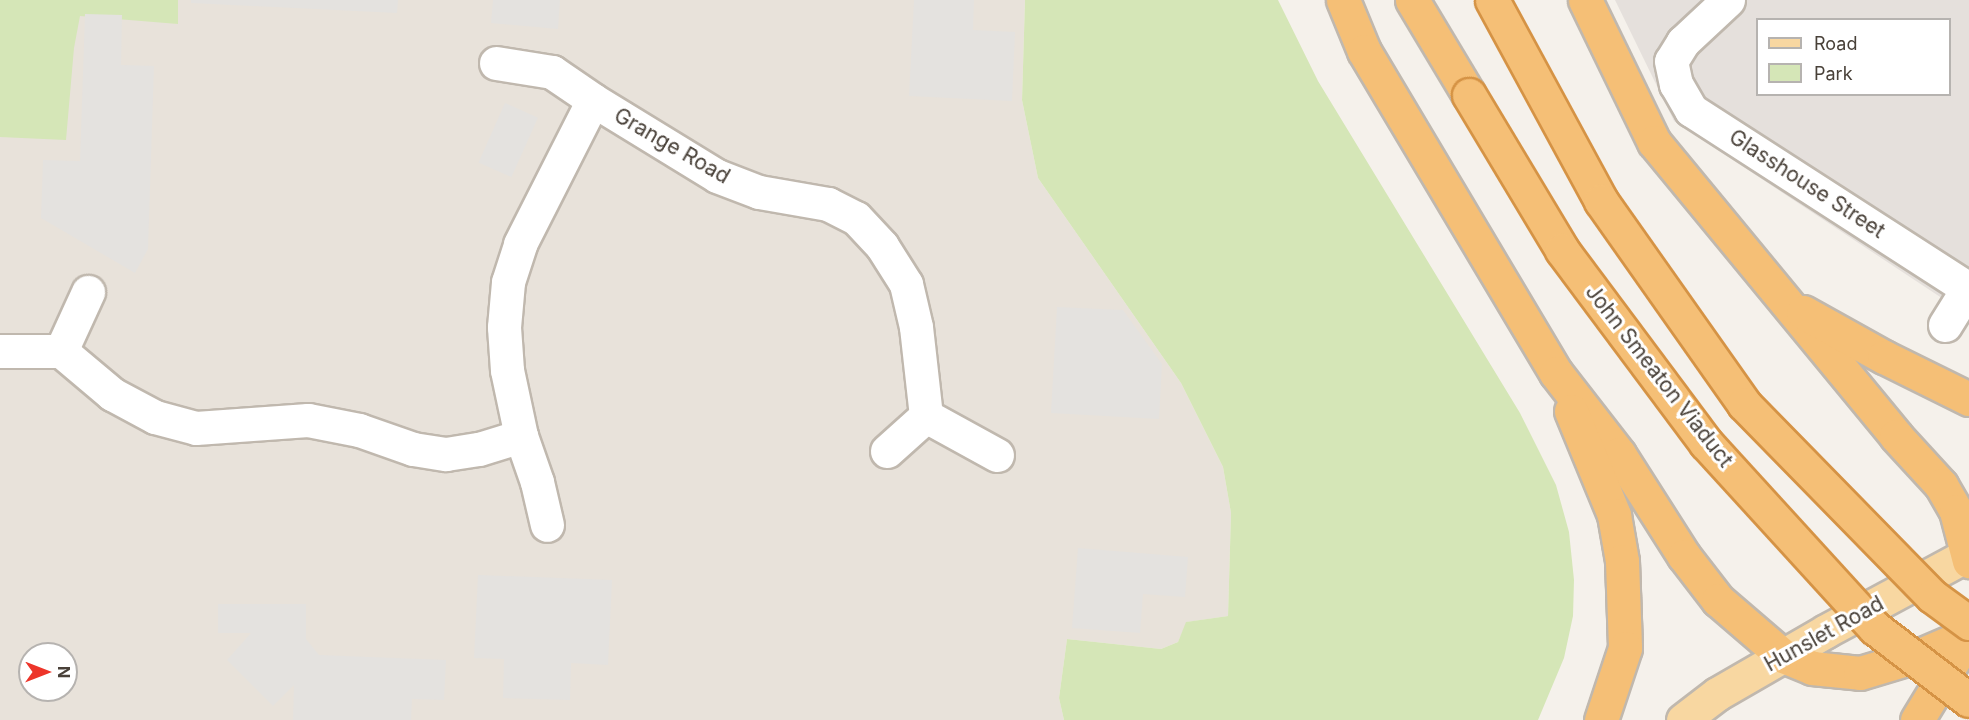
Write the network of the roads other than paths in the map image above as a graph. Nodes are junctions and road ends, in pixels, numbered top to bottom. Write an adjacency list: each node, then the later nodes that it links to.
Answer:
1 (1343, 0): 14 (highway)
2 (1412, 0): 26 (highway, John Smeaton Viaduct, bridge)
3 (1492, 0): 23 (highway, bridge)
4 (1585, 0): 10 (highway)
5 (1728, 0): 8 (street, Glasshouse Street)
6 (496, 63): 7 (street, Grange Road)
7 (593, 100): 16 (street, Grange Road); 17 (street, Grange Road)
8 (1968, 288): 11 (street, Glasshouse Street)
9 (88, 292): 13 (street)
10 (1786, 302): 15 (highway); 21 (highway)
11 (1945, 325)
12 (0, 351): 13 (street)
13 (62, 351): 17 (street)
14 (1556, 373): 25 (highway); 27 (highway)
15 (1969, 399)
16 (926, 416): 18 (street); 19 (street)
17 (522, 436): 20 (street, Grange Road)
18 (887, 451)
19 (997, 455)
20 (547, 525)
21 (1969, 555): 22 (highway); 25 (main road, Hunslet Road)
22 (1969, 561)
23 (1969, 623)
24 (1969, 634): 25 (highway); 29 (highway)
25 (1783, 656): 28 (main road, Hunslet Road)
26 (1969, 698): 30 (main road)
27 (1600, 720)
28 (1683, 720)
29 (1917, 720)
30 (1922, 720)

